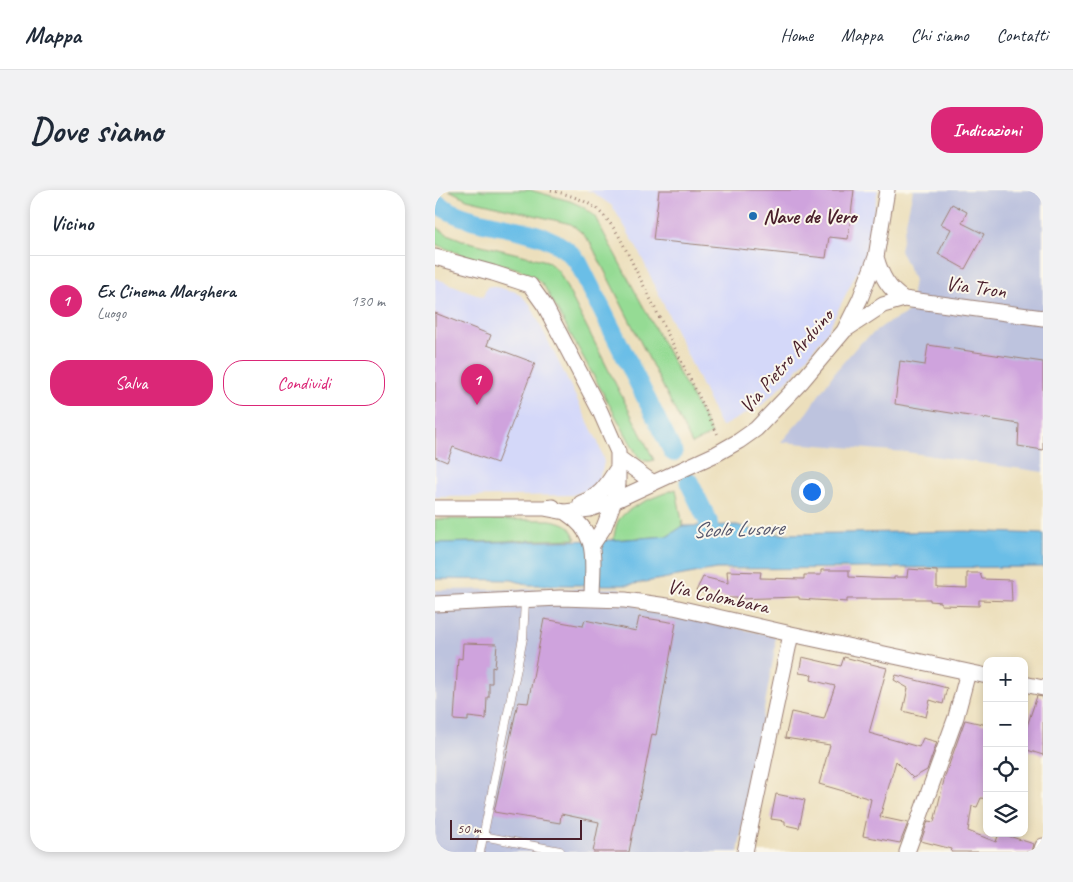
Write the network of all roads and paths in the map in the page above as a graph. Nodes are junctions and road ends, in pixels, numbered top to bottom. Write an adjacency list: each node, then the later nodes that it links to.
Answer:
1 (551, 190): 8 (path)
2 (887, 190): 4 (street, Via Pietro Arduino)
3 (435, 257): 9 (street)
4 (876, 257): 5 (street); 7 (street, Via Pietro Arduino)
5 (905, 299): 6 (street, Via Tron); 7 (street, Via Tron)
6 (1043, 318)
7 (844, 331): 10 (street, Via Pietro Arduino)
8 (727, 433)
9 (618, 464): 10 (street); 11 (street); 13 (street)
10 (655, 481): 11 (street, Via Pietro Arduino)
11 (614, 501): 14 (street, Via Pietro Arduino); 15 (street)
12 (435, 508): 13 (street)
13 (544, 508): 14 (street)
14 (565, 512): 15 (street)
15 (592, 546): 16 (street)
16 (592, 598): 17 (street, Via Colombara); 19 (street, Via Colombara)
17 (525, 601): 18 (street, Via Colombara); 24 (lane)
18 (435, 604)
19 (791, 634): 20 (street, Via Colombara); 28 (street)
20 (968, 672): 21 (street, Via Colombara); 29 (street)
21 (983, 675)
22 (1028, 685): 23 (street)
23 (1043, 688)
24 (483, 836): 26 (lane); 27 (lane)
25 (1043, 846): 30 (street)
26 (560, 851)
27 (480, 852)
28 (745, 852)
29 (907, 852)
30 (1041, 852)

